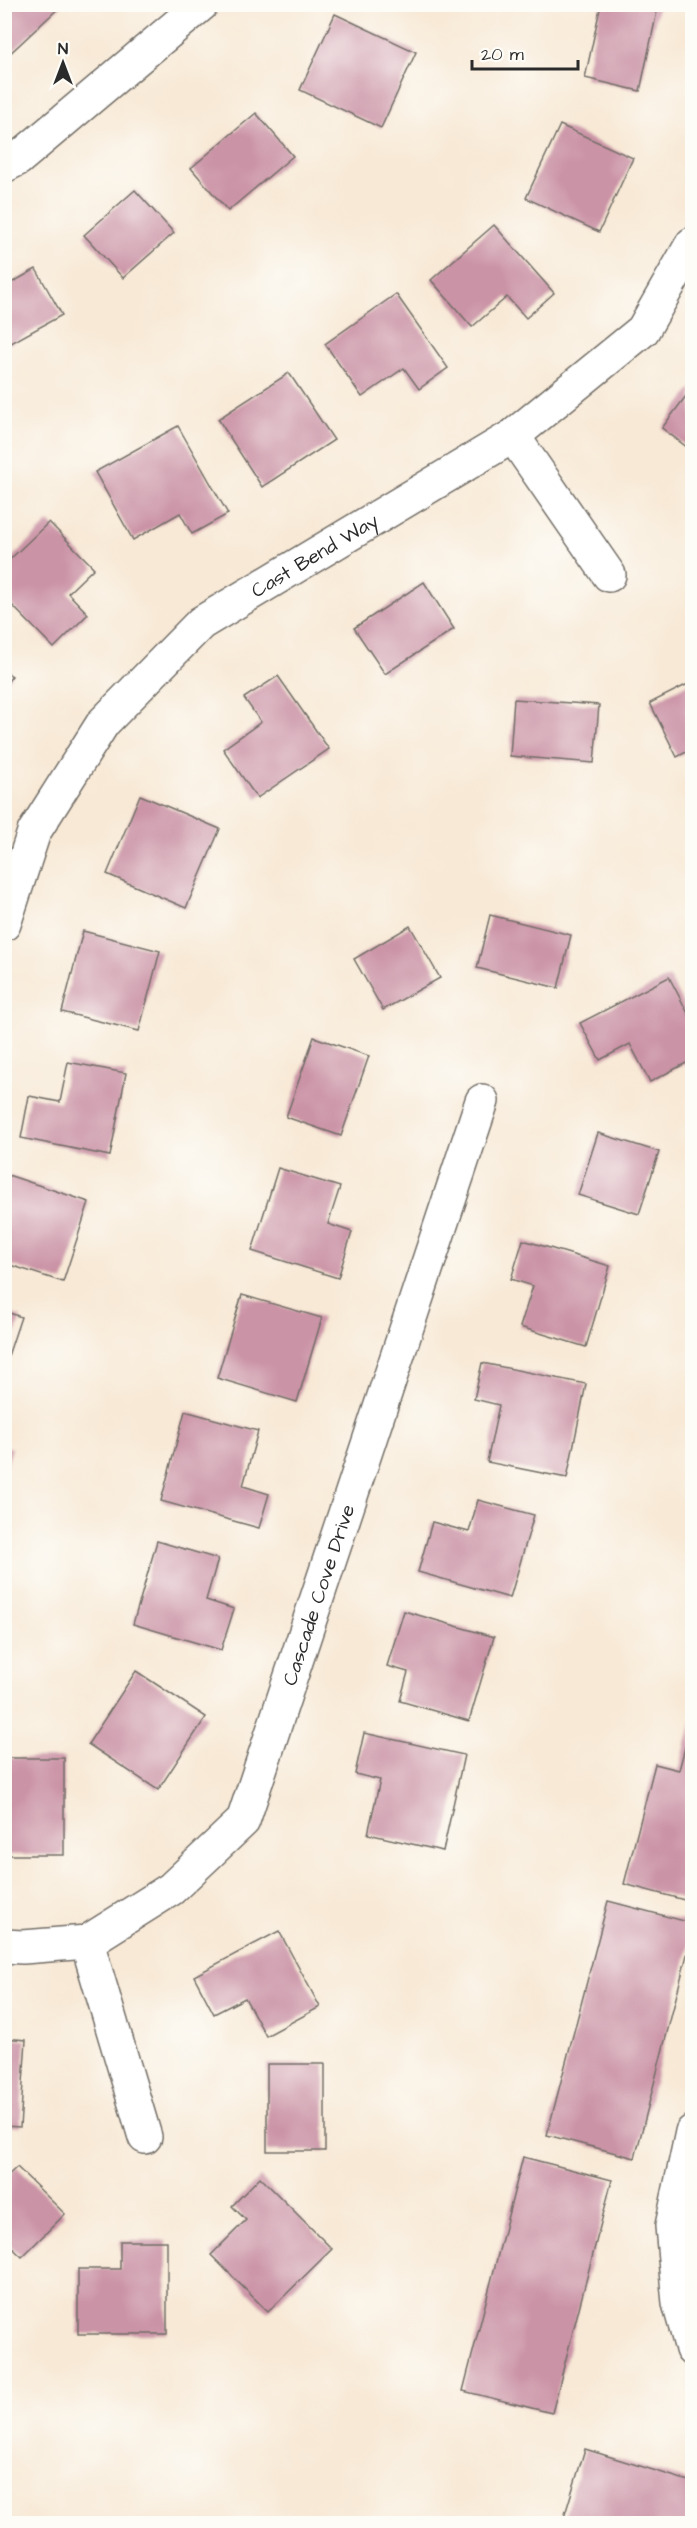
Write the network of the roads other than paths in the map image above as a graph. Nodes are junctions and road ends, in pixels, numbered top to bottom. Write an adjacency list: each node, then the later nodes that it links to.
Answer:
1 (202, 4): 2 (street)
2 (4, 166)
3 (693, 244): 4 (street, Cast Bend Way)
4 (513, 436): 5 (street); 6 (street, Cast Bend Way)
5 (609, 575)
6 (4, 924)
7 (482, 1101): 8 (street, Cascade Cove Drive)
8 (87, 1942): 9 (street, Cascade Cove Drive); 11 (street)
9 (4, 1946)
10 (693, 2132): 12 (street)
11 (145, 2137)
12 (693, 2349)

